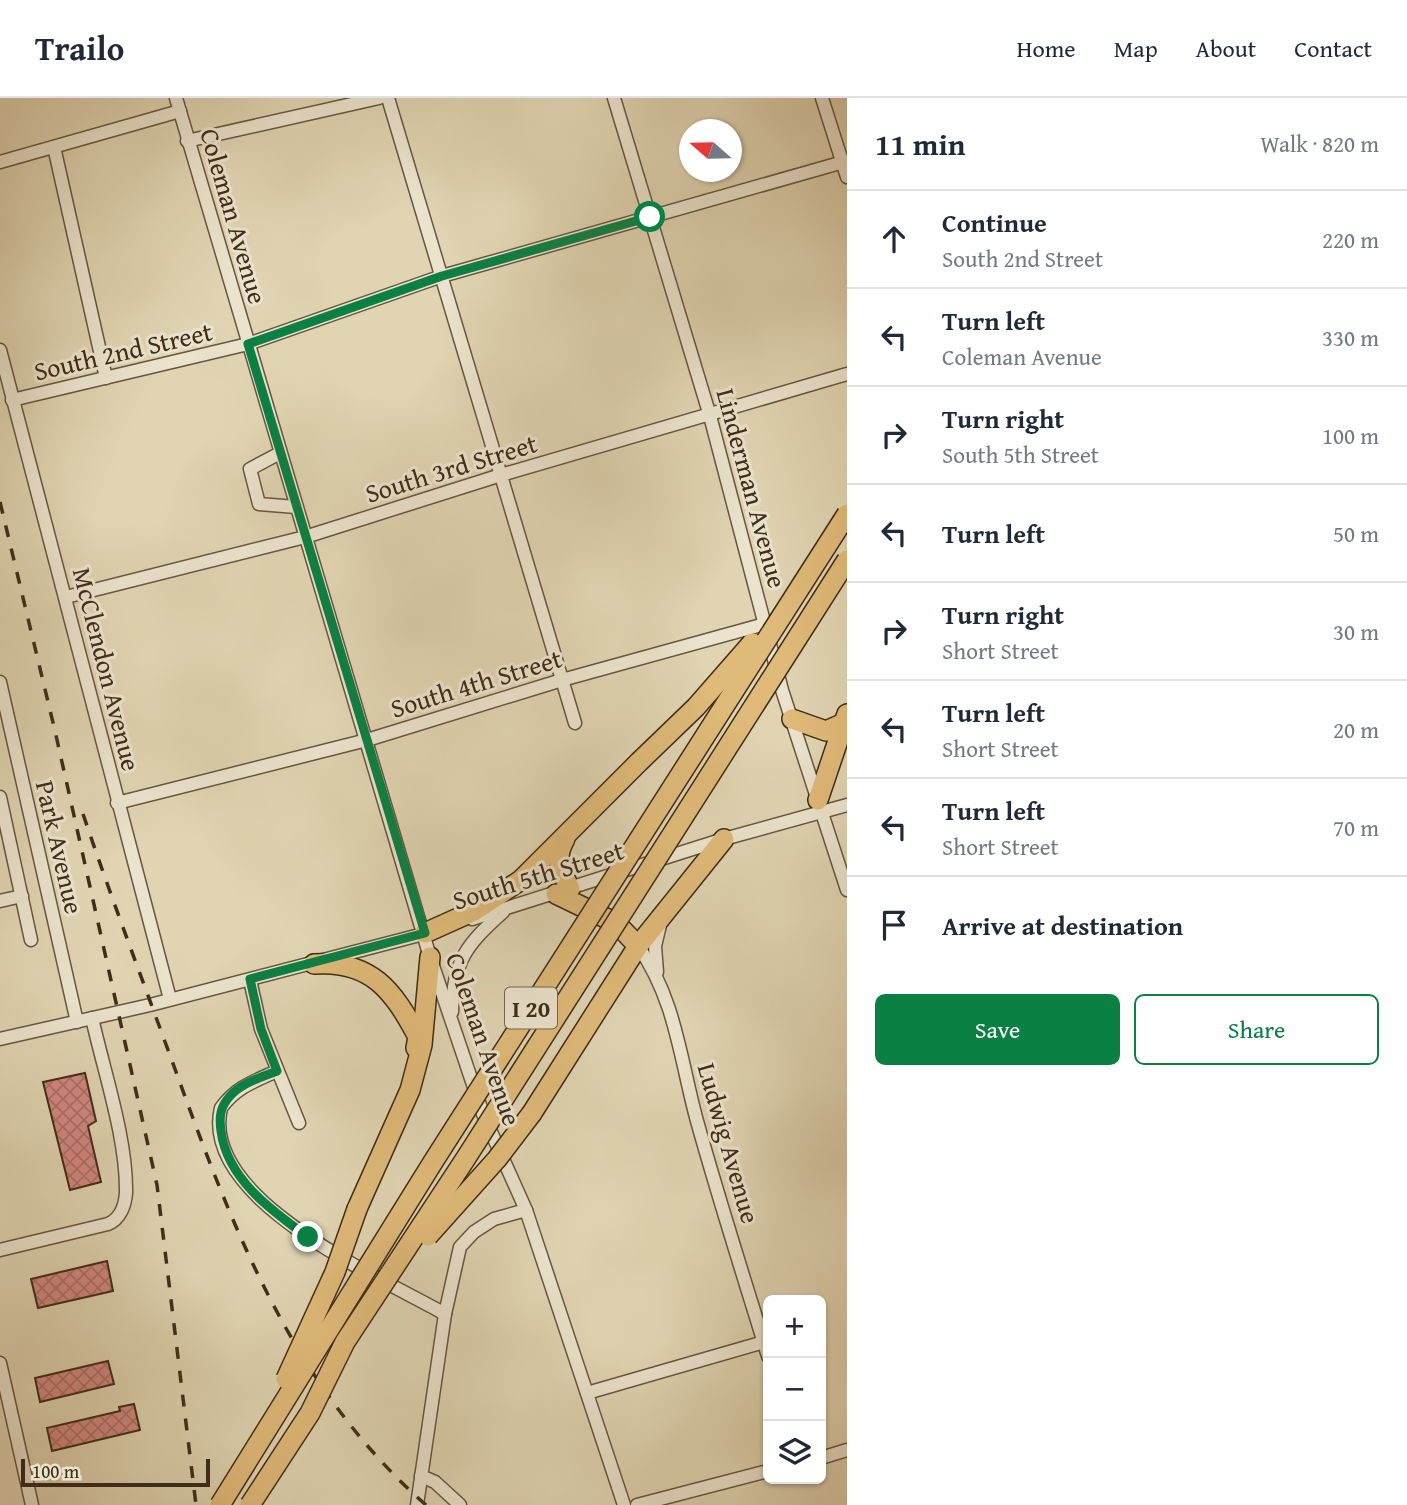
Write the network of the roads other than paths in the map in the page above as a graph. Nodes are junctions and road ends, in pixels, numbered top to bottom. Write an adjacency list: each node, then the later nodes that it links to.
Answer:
1 (379, 98): 6 (street)
2 (388, 98): 12 (street)
3 (614, 98): 11 (street, Linderman Avenue)
4 (822, 98): 8 (street)
5 (178, 104): 6 (street, Coleman Avenue); 7 (street)
6 (187, 141): 13 (street, Coleman Avenue)
7 (54, 147): 9 (street); 16 (street)
8 (845, 161): 10 (street); 11 (street, South 2nd Street)
9 (0, 162)
10 (847, 177)
11 (650, 217): 12 (street, South 2nd Street); 18 (street, Linderman Avenue)
12 (442, 276): 13 (street, South 2nd Street); 20 (street)
13 (248, 344): 16 (street, South 2nd Street); 19 (street, Coleman Avenue)
14 (0, 350): 17 (street, McClendon Avenue)
15 (847, 374): 18 (street, South 3rd Street)
16 (106, 378): 17 (street, South 2nd Street)
17 (12, 400): 26 (street, McClendon Avenue)
18 (710, 416): 20 (street, South 3rd Street); 27 (street, Linderman Avenue)
19 (280, 453): 21 (street, Coleman Avenue); 21 (street)
20 (501, 475): 23 (street, South 3rd Street); 28 (street)
21 (296, 507): 23 (street, Coleman Avenue)
22 (847, 514): 25 (highway, I 20, bridge)
23 (305, 537): 26 (street, South 3rd Street); 33 (street, Coleman Avenue)
24 (847, 560): 65 (highway, I 20, bridge)
25 (814, 566): 38 (highway, bridge); 71 (highway, I 20, bridge)
26 (66, 597): 35 (street, McClendon Avenue)
27 (765, 624): 28 (street, South 4th Street); 30 (street, Linderman Avenue)
28 (562, 680): 31 (street); 33 (street, South 4th Street)
29 (0, 682): 55 (street, Park Avenue)
30 (792, 719): 32 (highway); 37 (street, Linderman Avenue)
31 (575, 723)
32 (845, 726): 37 (highway)
33 (367, 740): 35 (street, South 4th Street); 46 (street, Coleman Avenue)
34 (0, 797): 42 (street)
35 (117, 803): 53 (street, McClendon Avenue)
36 (847, 805): 37 (street, South 5th Street)
37 (820, 806): 39 (street, South 5th Street); 40 (street, Linderman Avenue)
38 (565, 838): 41 (highway); 46 (highway)
39 (724, 839): 41 (street, South 5th Street); 45 (highway)
40 (847, 890)
41 (563, 891): 44 (street, South 5th Street); 48 (highway)
42 (22, 896): 43 (street); 47 (street)
43 (0, 901)
44 (507, 908): 46 (street, South 5th Street); 56 (street)
45 (662, 914): 48 (highway); 51 (street)
46 (425, 933): 49 (street, Coleman Avenue); 50 (street, South 5th Street)
47 (31, 940)
48 (638, 946): 51 (street, Ludwig Avenue); 65 (highway, bridge)
49 (430, 957): 56 (street, Coleman Avenue); 59 (highway)
50 (314, 964): 52 (street, South 5th Street); 59 (highway)
51 (657, 973): 64 (street, Ludwig Avenue)
52 (250, 979): 53 (street, South 5th Street); 58 (street)
53 (170, 999): 54 (street, South 5th Street)
54 (92, 1018): 55 (street, South 5th Street); 62 (street)
55 (77, 1022): 57 (street, South 5th Street)
56 (452, 1023): 61 (street, Coleman Avenue)
57 (0, 1038)
58 (277, 1071): 60 (street); 63 (street)
59 (410, 1090): 71 (highway, bridge)
60 (299, 1123)
61 (526, 1210): 63 (street); 68 (street, Coleman Avenue)
62 (0, 1250)
63 (445, 1314): 73 (street)
64 (763, 1339)
65 (345, 1342): 76 (highway, I 20, bridge)
66 (763, 1342): 68 (street)
67 (0, 1363): 74 (street)
68 (587, 1393): 79 (street, Coleman Avenue)
69 (847, 1450): 70 (street)
70 (826, 1456)
71 (249, 1459): 75 (highway, I 20, bridge)
72 (763, 1472): 80 (street)
73 (421, 1476): 77 (street); 78 (street)
74 (32, 1505)
75 (220, 1505)
76 (250, 1505)
77 (417, 1505)
78 (460, 1505)
79 (624, 1505)
80 (637, 1505)

